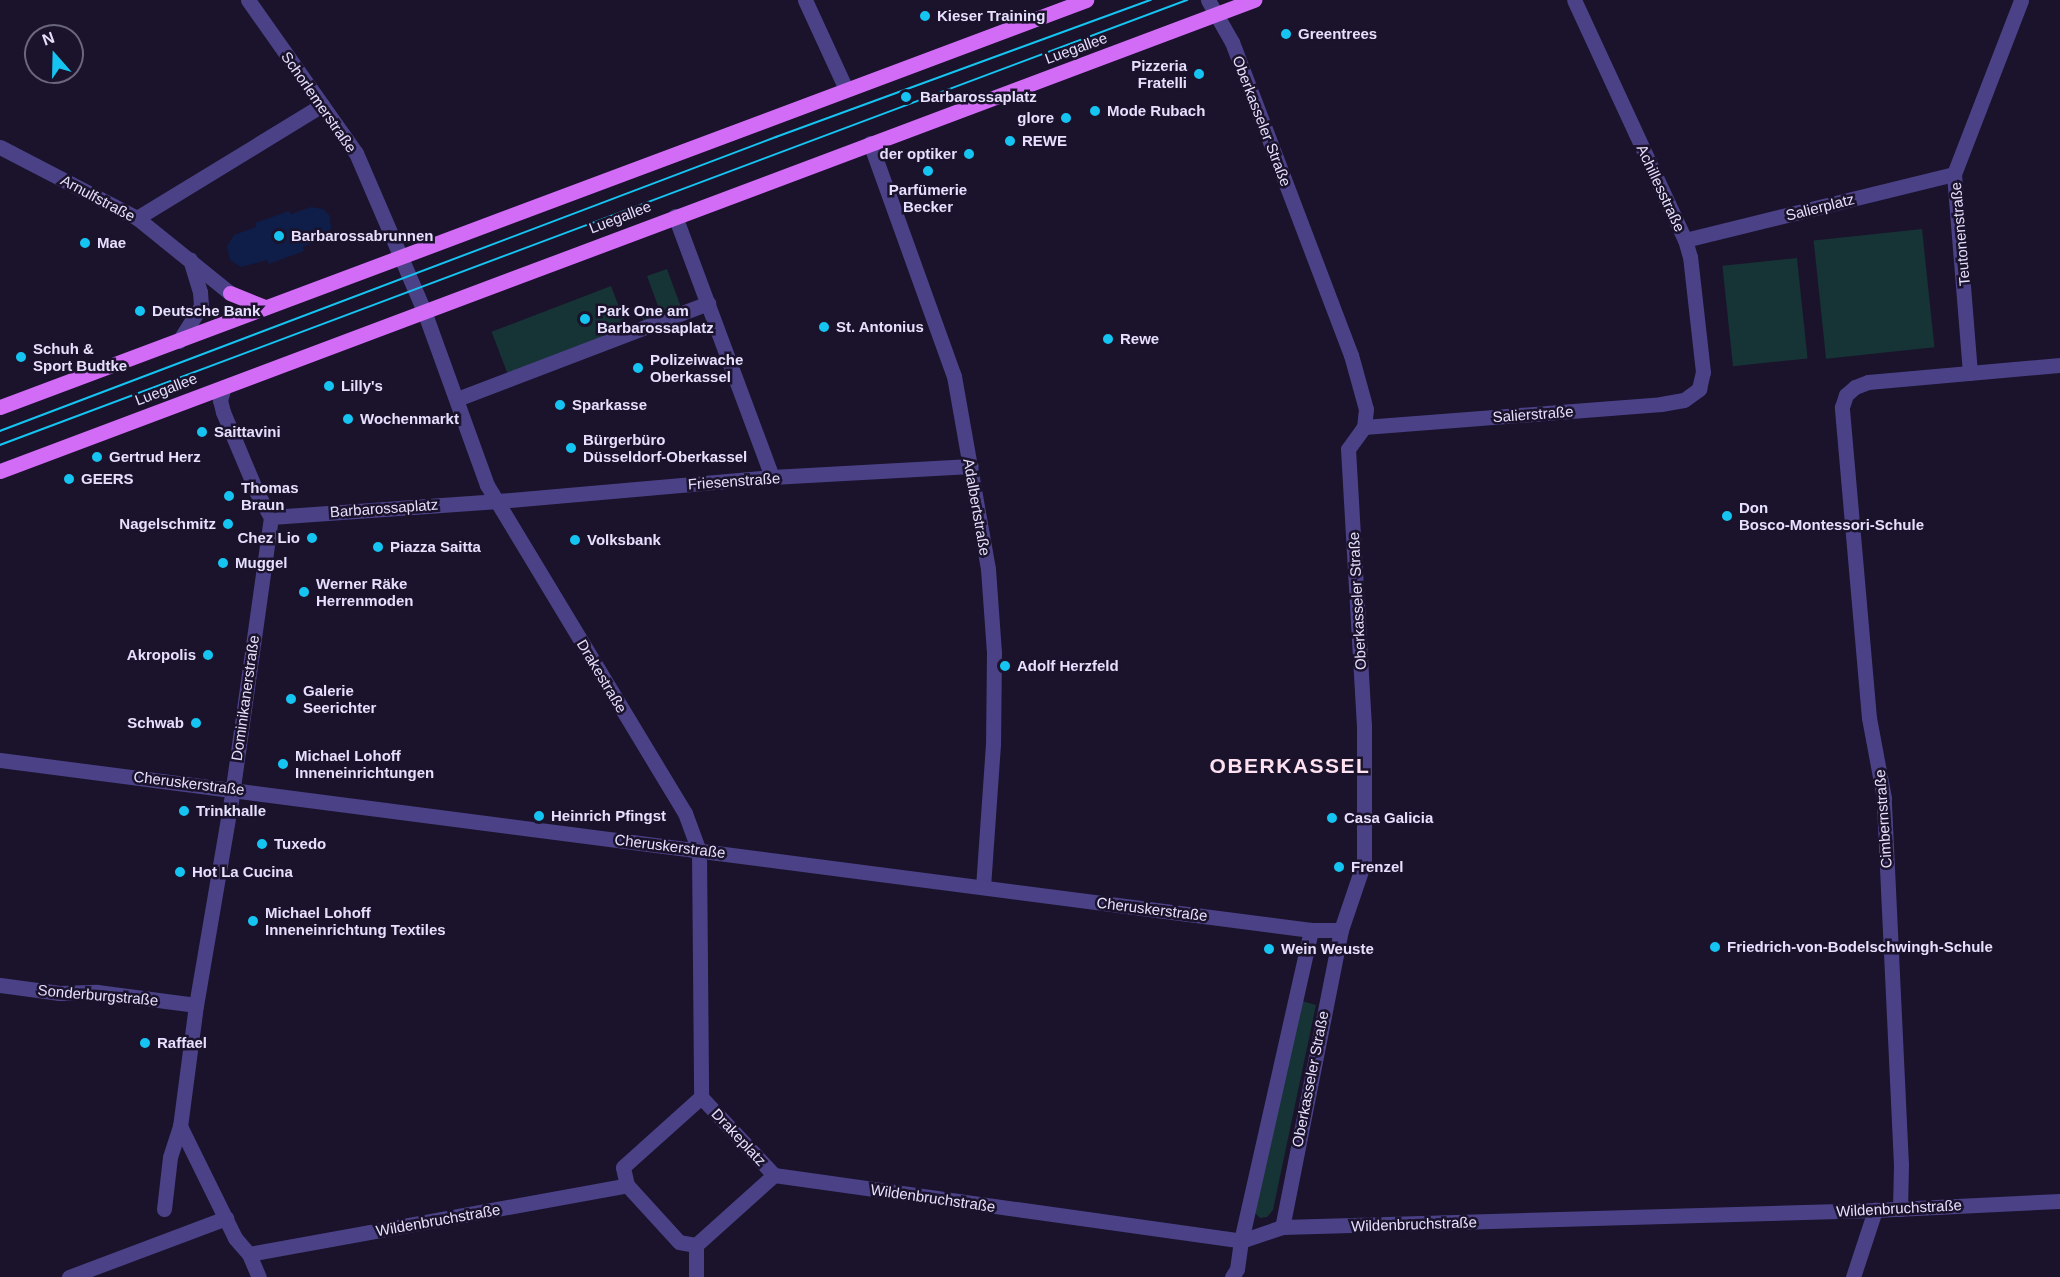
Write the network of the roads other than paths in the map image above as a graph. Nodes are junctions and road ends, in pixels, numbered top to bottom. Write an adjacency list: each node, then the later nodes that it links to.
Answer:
1 (248, 0): 10 (street, Schorlemerstraße)
2 (805, 0): 9 (street)
3 (1086, 0): 9 (main road)
4 (1208, 0): 8 (street, Oberkasseler Straße)
5 (1254, 0): 8 (main road, Luegallee)
6 (1574, 0): 16 (street, Achillesstraße)
7 (2021, 0): 13 (street, Teutonenstraße)
8 (1218, 14): 11 (main road, Luegallee); 31 (street, Oberkasseler Straße)
9 (846, 89): 17 (main road)
10 (322, 105): 15 (street); 17 (street, Schorlemerstraße)
11 (870, 143): 14 (main road, Luegallee); 32 (street, Adalbertstraße)
12 (0, 147): 15 (street, Arnulfstraße)
13 (1954, 174): 16 (street, Salierplatz); 26 (street, Teutonenstraße)
14 (675, 216): 21 (street); 23 (main road, Luegallee)
15 (137, 218): 18 (street, Arnulfstraße)
16 (1685, 240): 28 (street, Achillesstraße)
17 (401, 257): 19 (street, Schorlemerstraße); 22 (main road)
18 (190, 260): 20 (street, Arnulfstraße); 24 (street)
19 (408, 276): 23 (street, Drakestraße)
20 (230, 294): 22 (main road)
21 (708, 303): 29 (street); 34 (street)
22 (266, 308): 24 (main road)
23 (424, 311): 27 (main road, Luegallee); 29 (street, Drakestraße)
24 (179, 341): 30 (main road)
25 (2060, 365): 26 (street)
26 (1970, 372): 51 (street, Cimbernstraße)
27 (224, 387): 33 (main road, Luegallee); 36 (street)
28 (1698, 389): 31 (street, Salierstraße)
29 (457, 399): 35 (street, Drakestraße)
30 (0, 407)
31 (1364, 427): 42 (street, Oberkasseler Straße)
32 (971, 466): 34 (street, Friesenstraße); 40 (street, Adalbertstraße)
33 (0, 471)
34 (772, 477): 35 (street, Friesenstraße)
35 (498, 501): 36 (street, Barbarossaplatz); 39 (street, Drakestraße)
36 (271, 517): 38 (street, Dominikanerstraße)
37 (0, 760): 38 (street, Cheruskerstraße)
38 (233, 789): 39 (street, Cheruskerstraße); 44 (street, Dominikanerstraße)
39 (699, 851): 40 (street, Cheruskerstraße); 45 (street, Drakestraße)
40 (983, 887): 41 (street, Cheruskerstraße)
41 (1311, 930): 42 (street, Cheruskerstraße); 55 (street, Oberkasseler Straße)
42 (1341, 930): 54 (street, Oberkasseler Straße)
43 (0, 985): 44 (street, Sonderburgstraße)
44 (196, 1005): 46 (street, Dominikanerstraße)
45 (701, 1097): 47 (street, Drakeplatz); 48 (street, Drakeplatz)
46 (180, 1126): 50 (street, Dominikanerstraße); 53 (street)
47 (774, 1175): 55 (street, Wildenbruchstraße); 56 (street, Drakeplatz)
48 (627, 1185): 56 (street); 57 (street, Wildenbruchstraße)
49 (2060, 1201): 51 (street, Wildenbruchstraße)
50 (164, 1209)
51 (1900, 1209): 52 (street, Wildenbruchstraße)
52 (1875, 1210): 54 (street, Wildenbruchstraße); 62 (street)
53 (226, 1218): 57 (street); 58 (street)
54 (1282, 1227): 55 (street, Wildenbruchstraße)
55 (1241, 1241): 61 (street, Oberkasseler Straße)
56 (696, 1245): 60 (street)
57 (249, 1254): 59 (street)
58 (69, 1277)
59 (259, 1277)
60 (696, 1277)
61 (1232, 1277)
62 (1853, 1277)

